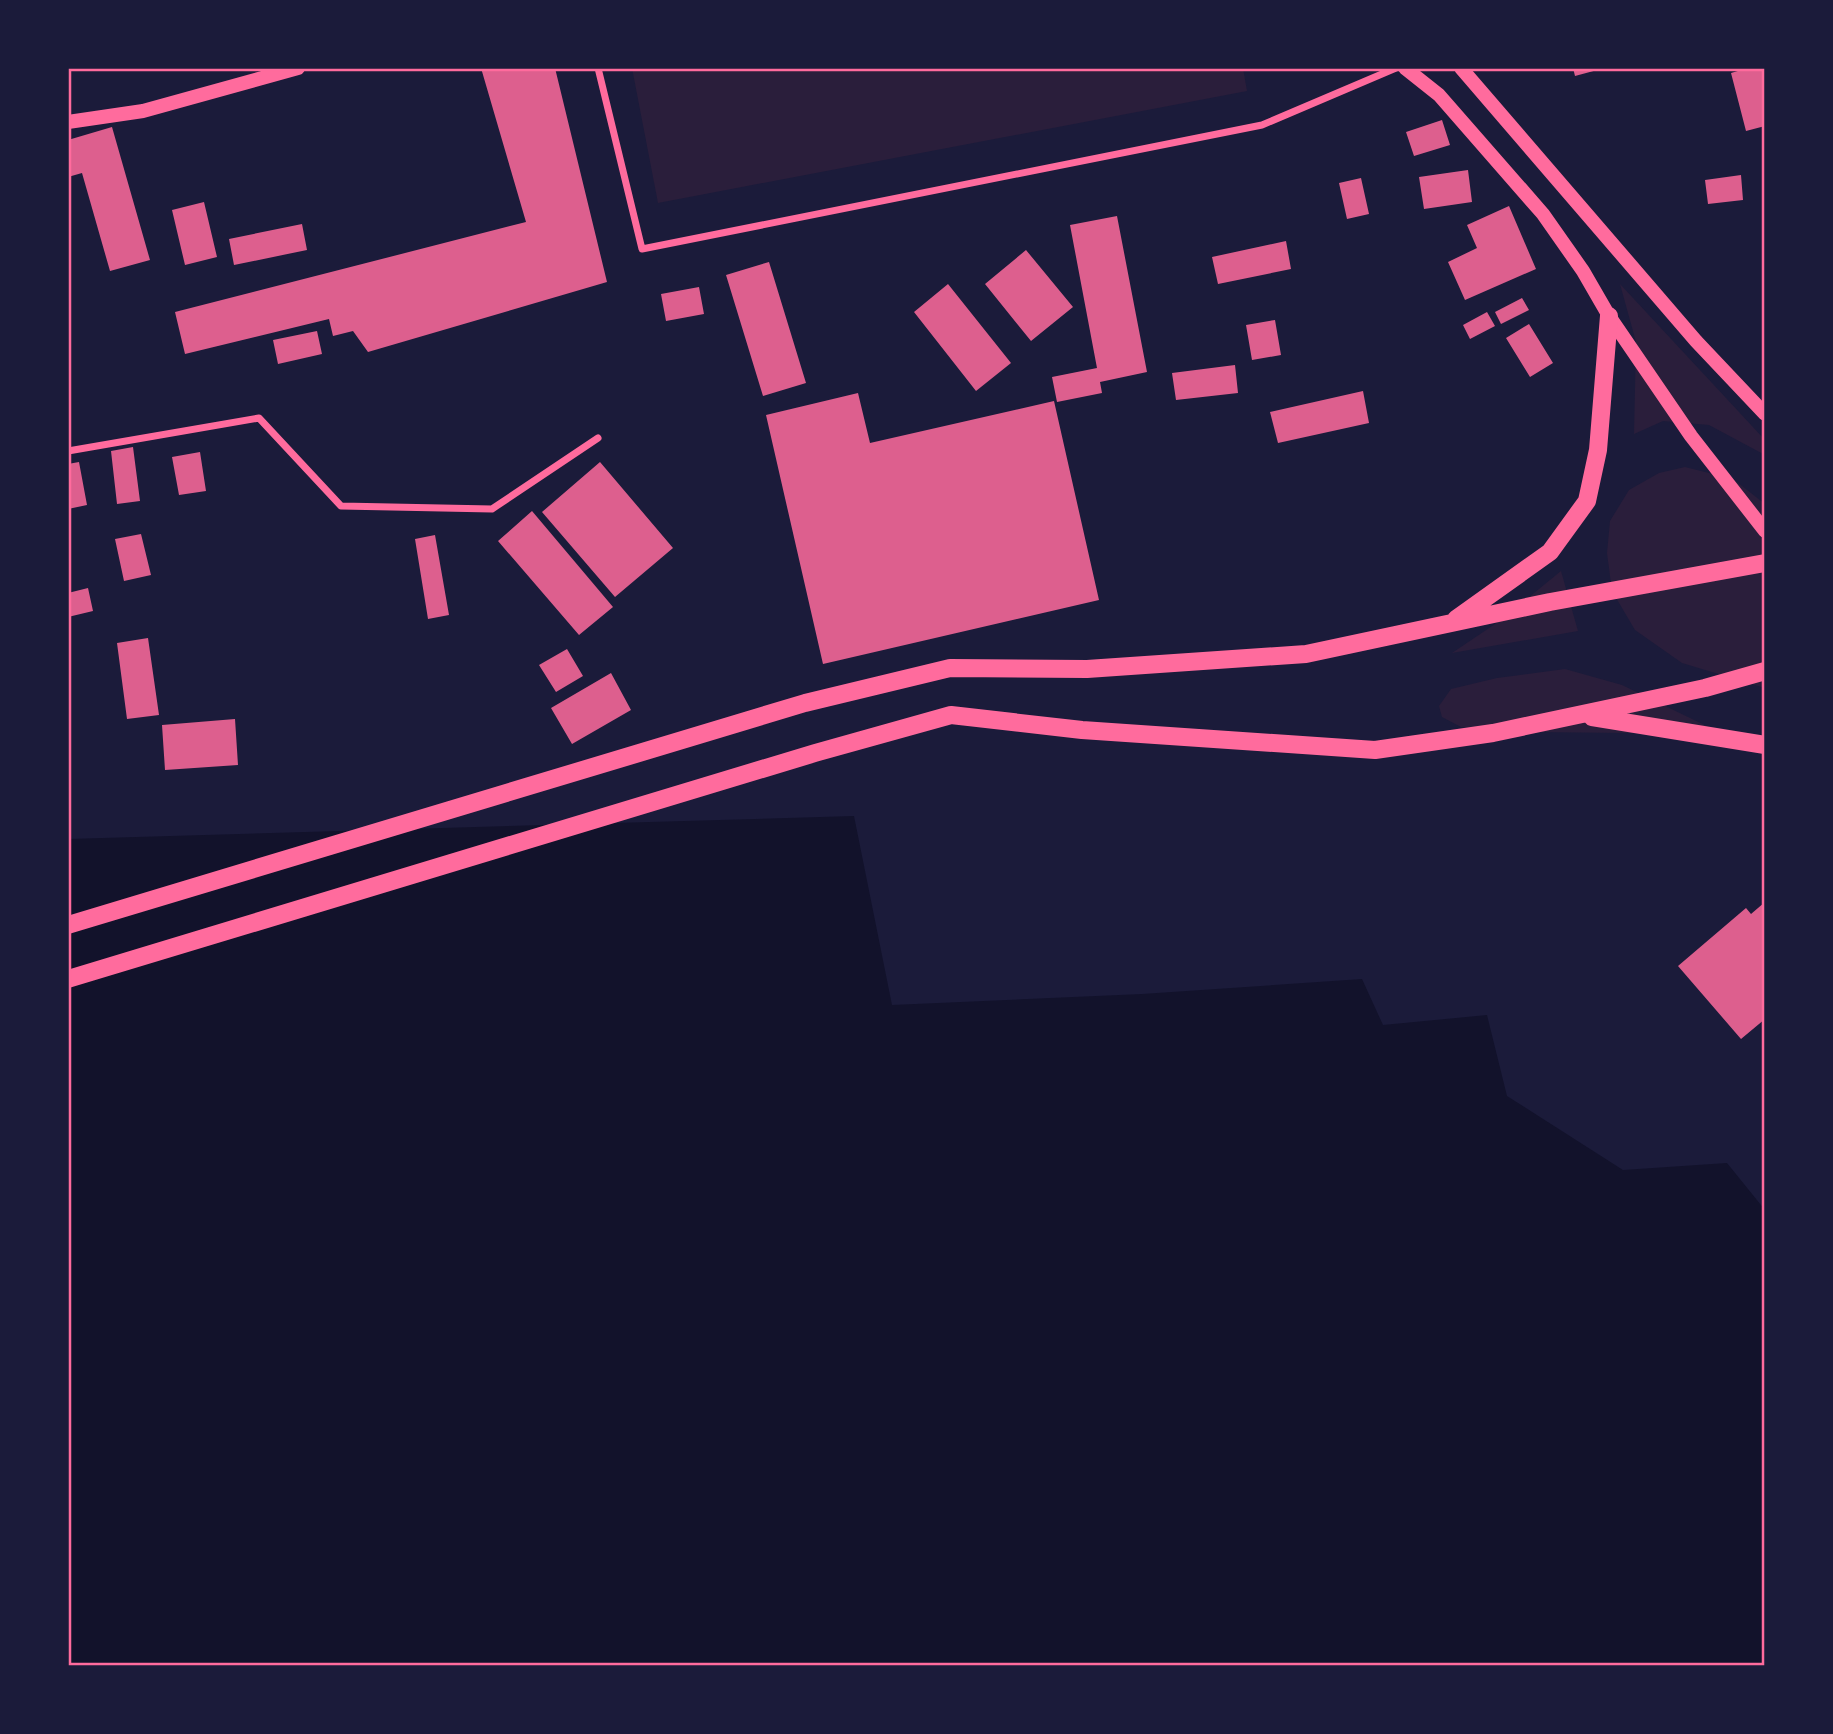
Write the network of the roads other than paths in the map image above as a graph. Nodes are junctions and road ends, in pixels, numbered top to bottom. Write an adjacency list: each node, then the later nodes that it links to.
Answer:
1 (298, 68): 6 (main road)
2 (598, 68): 3 (street)
3 (1396, 68)
4 (1405, 68): 7 (main road)
5 (1461, 68): 8 (main road)
6 (68, 122)
7 (1609, 316): 11 (main road); 13 (main road)
8 (1765, 414)
9 (598, 438): 10 (street)
10 (68, 451)
11 (1765, 531)
12 (1765, 563): 13 (main road)
13 (1450, 624): 17 (main road)
14 (1765, 671): 15 (main road)
15 (1580, 715): 16 (main road); 18 (main road)
16 (1765, 745)
17 (68, 925)
18 (68, 978)

